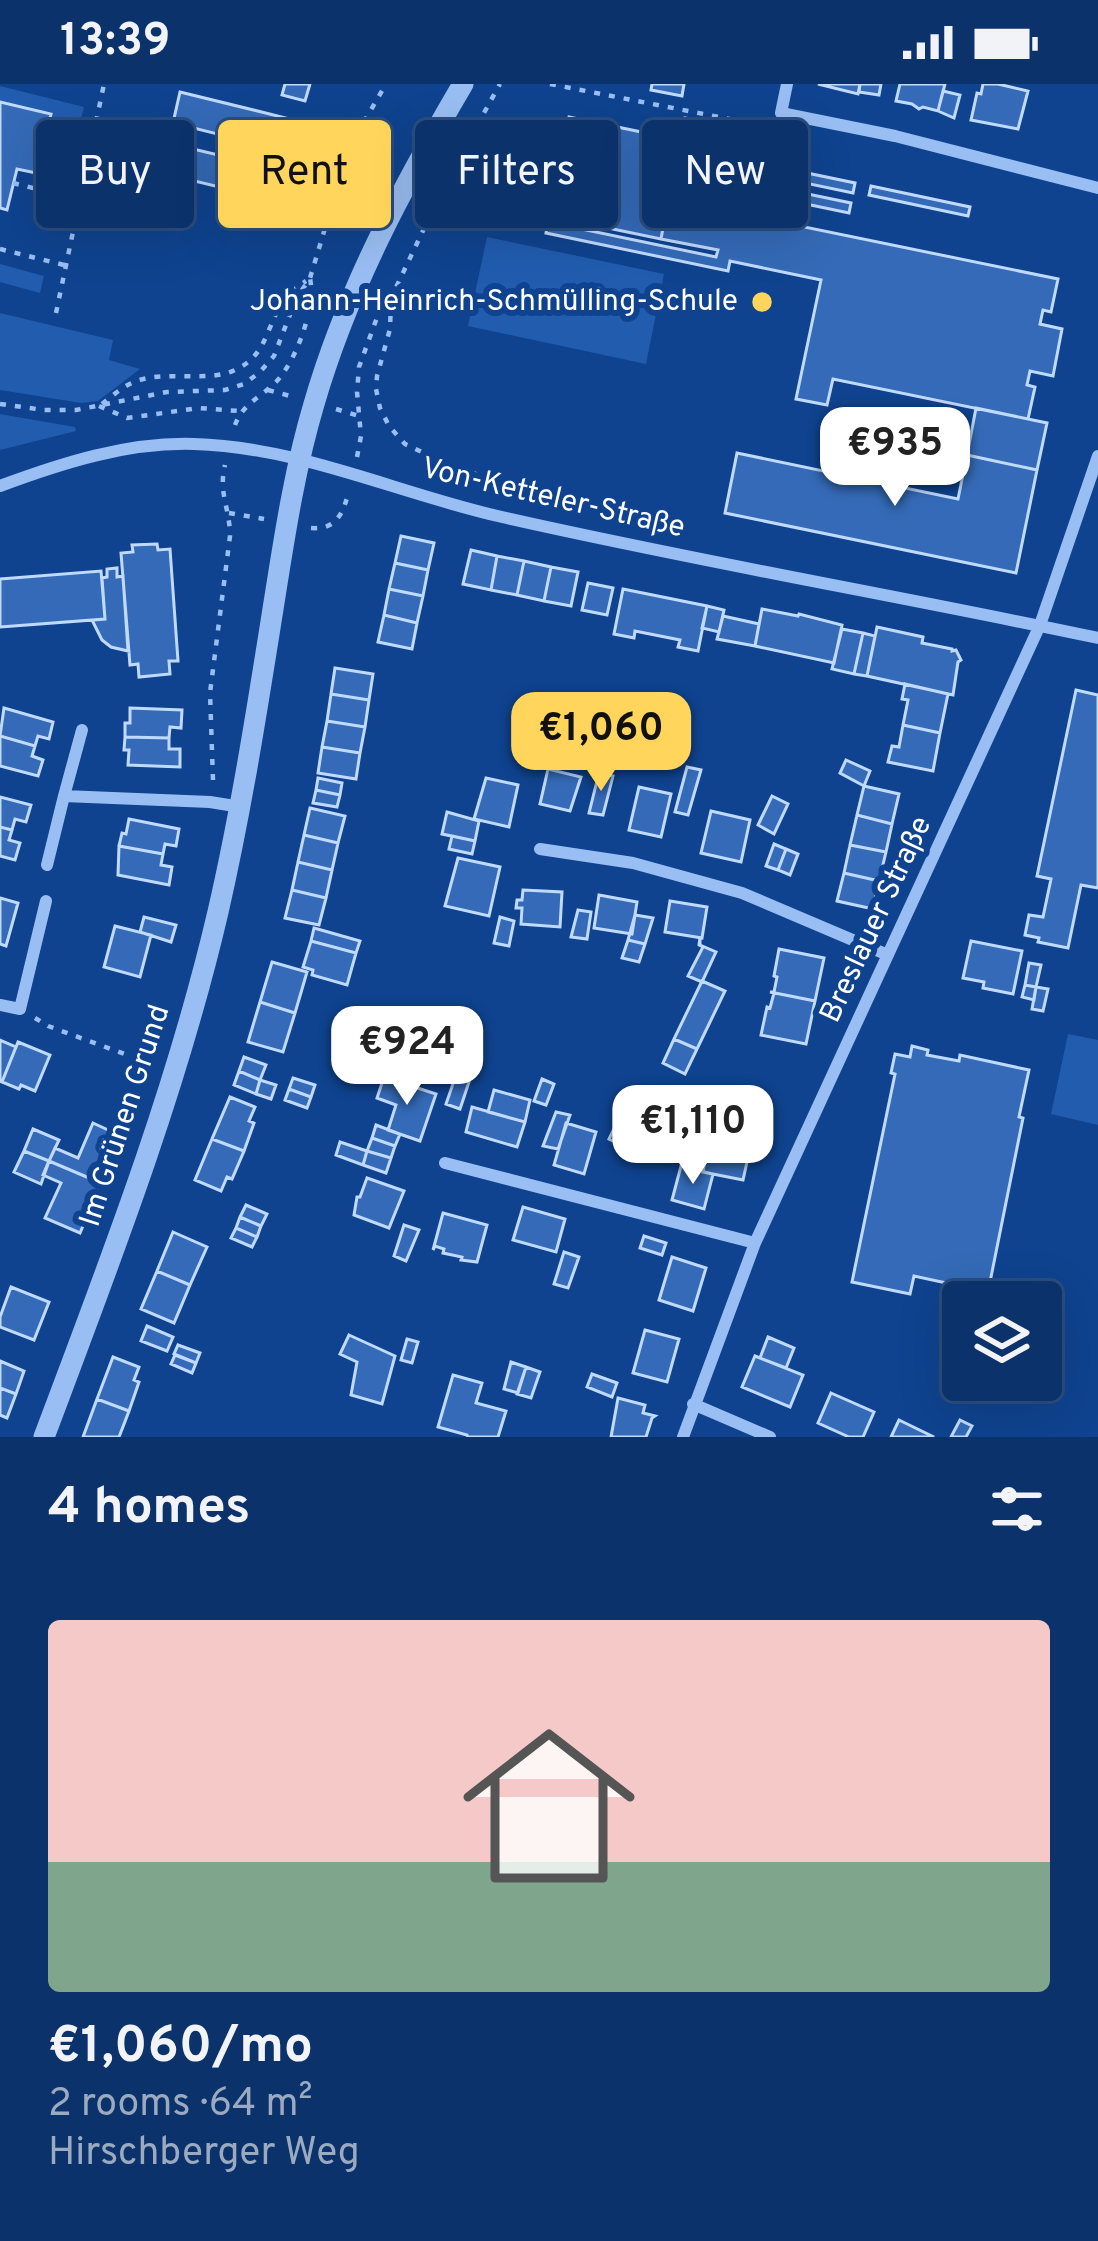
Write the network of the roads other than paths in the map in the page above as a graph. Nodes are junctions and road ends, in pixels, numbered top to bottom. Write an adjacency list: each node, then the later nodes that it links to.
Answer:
1 (463, 84): 5 (street, Im Grünen Grund)
2 (787, 84): 3 (street)
3 (1098, 188)
4 (1098, 456): 7 (street, Breslauer Straße)
5 (300, 460): 6 (street, Von-Ketteler-Straße); 7 (street, Von-Ketteler-Straße); 11 (street, Im Grünen Grund)
6 (0, 486)
7 (1040, 626): 8 (street, Von-Ketteler-Straße); 15 (street, Breslauer Straße)
8 (1098, 638)
9 (82, 730): 10 (street)
10 (64, 796): 11 (street); 13 (street)
11 (241, 806): 20 (street, Im Grünen Grund)
12 (540, 849): 15 (street)
13 (46, 865)
14 (46, 901): 16 (street)
15 (888, 955): 18 (street, Breslauer Straße)
16 (0, 1005)
17 (446, 1163): 18 (street)
18 (754, 1243): 19 (street, Breslauer Straße)
19 (693, 1404): 21 (street, Breslauer Straße); 22 (street)
20 (44, 1437)
21 (683, 1437)
22 (770, 1437)

